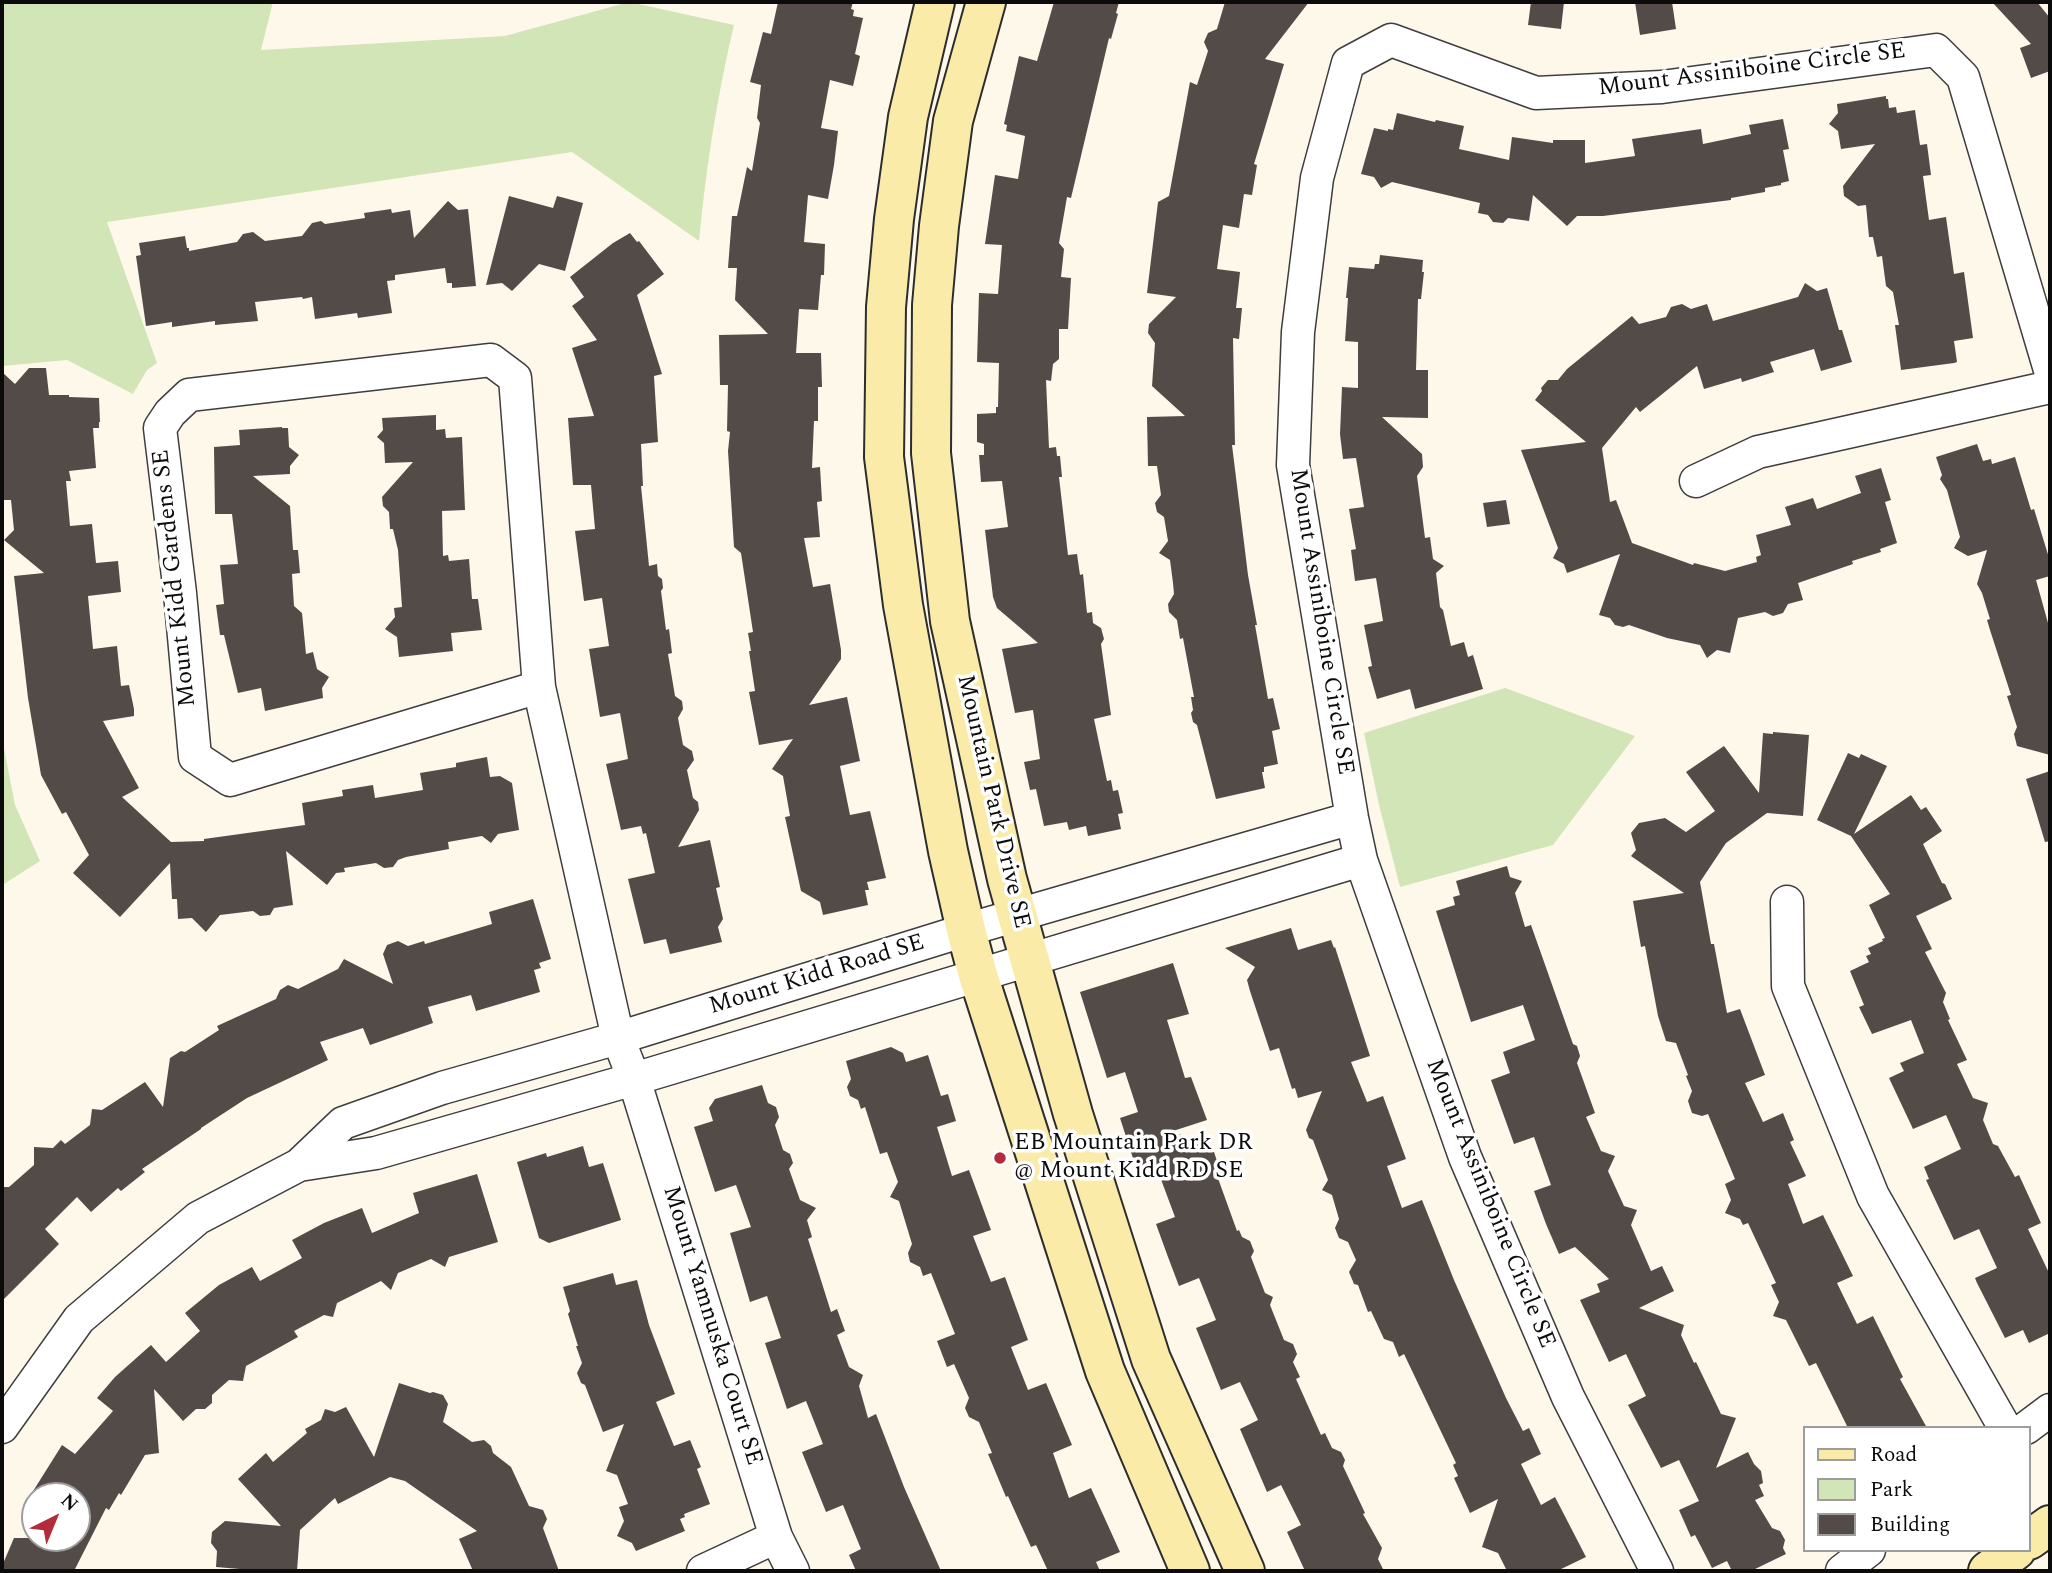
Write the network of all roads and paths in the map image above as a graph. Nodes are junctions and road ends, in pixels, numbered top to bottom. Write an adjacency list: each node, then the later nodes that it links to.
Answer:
1 (935, 2): 11 (street, Mountain Park Drive SE)
2 (986, 2): 10 (street, Mountain Park Drive SE)
3 (2050, 370): 7 (street, Mount Assiniboine Circle SE)
4 (2050, 387): 5 (street)
5 (1696, 481)
6 (540, 687): 6 (street, Mount Kidd Gardens SE); 14 (street, Mount Kidd Gardens SE)
7 (1352, 818): 8 (street, Mount Assiniboine Circle SE); 10 (street, Mount Kidd Road SE)
8 (1361, 860): 12 (street, Mount Kidd Road SE); 30 (street, Mount Assiniboine Circle SE)
9 (1787, 902): 18 (street)
10 (1018, 915): 11 (street, Mount Kidd Road SE); 12 (street, Mountain Park Drive SE)
11 (965, 930): 13 (street, Mountain Park Drive SE); 14 (street, Mount Kidd Road SE)
12 (1030, 961): 13 (street, Mount Kidd Road SE); 29 (street, Mountain Park Drive SE)
13 (978, 975): 15 (street, Mount Kidd Road SE); 28 (street, Mountain Park Drive SE)
14 (618, 1038): 15 (street, Mount Yamnuska Court SE); 16 (street, Mount Kidd Road SE)
15 (634, 1079): 16 (street, Mount Kidd Road SE); 22 (street, Mount Yamnuska Court SE)
16 (299, 1165): 20 (street, Mount Kidd Road SE)
17 (2050, 1410): 19 (street)
18 (2004, 1426)
19 (2029, 1426)
20 (2, 1427)
21 (2050, 1525): 23 (street)
22 (776, 1537): 26 (street); 27 (street, Mount Yamnuska Court SE)
23 (2031, 1539)
24 (1866, 1552): 31 (street)
25 (2013, 1552): 32 (street)
26 (704, 1571)
27 (793, 1571)
28 (1190, 1571)
29 (1245, 1571)
30 (1657, 1571)
31 (1842, 1571)
32 (1988, 1571)

